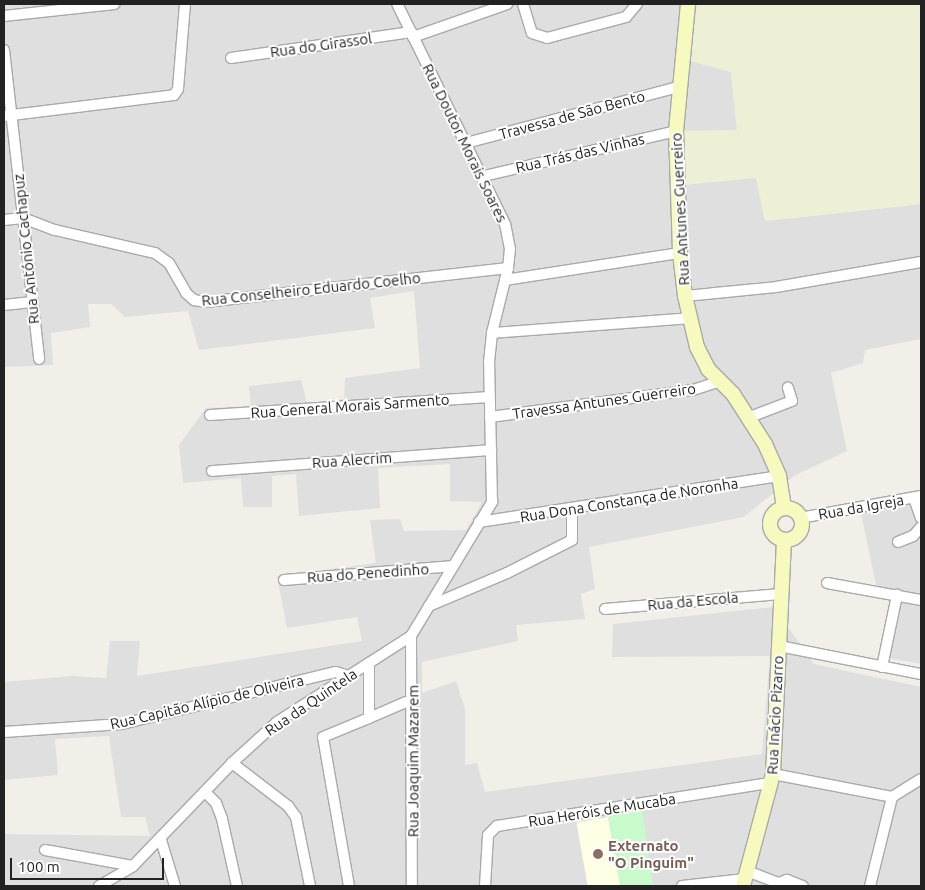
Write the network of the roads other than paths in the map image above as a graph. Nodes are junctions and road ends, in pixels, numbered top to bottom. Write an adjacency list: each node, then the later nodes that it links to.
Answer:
1 (114, 4): 8 (street)
2 (185, 4): 13 (street)
3 (398, 4): 9 (street, Rua Doutor Morais Soares)
4 (507, 4): 9 (street, Rua do Girassol)
5 (524, 4): 6 (street)
6 (637, 4)
7 (688, 4): 12 (main road, Rua Antunes Guerreiro)
8 (4, 16)
9 (412, 35): 11 (street, Rua do Girassol); 15 (street, Rua Doutor Morais Soares)
10 (4, 50): 13 (street, Rua António Cachapuz)
11 (231, 58)
12 (678, 87): 14 (main road, Rua Antunes Guerreiro); 15 (street, Travessa de São Bento)
13 (7, 116): 17 (street, Rua António Cachapuz)
14 (676, 131): 16 (street, Rua Trás das Vinhas); 19 (main road, Rua Antunes Guerreiro)
15 (466, 143): 16 (street, Rua Doutor Morais Soares)
16 (484, 176): 21 (street, Rua Doutor Morais Soares)
17 (23, 218): 18 (street); 21 (street, Rua Conselheiro Eduardo Coelho); 24 (street, Rua António Cachapuz)
18 (4, 220)
19 (680, 253): 22 (street); 23 (main road, Rua Antunes Guerreiro)
20 (921, 262): 23 (street)
21 (508, 268): 22 (street, Rua Doutor Morais Soares)
22 (505, 280): 27 (street, Rua Doutor Morais Soares)
23 (685, 296): 26 (main road, Rua Antunes Guerreiro)
24 (32, 302): 25 (street); 28 (street, Rua António Cachapuz)
25 (4, 305)
26 (690, 318): 27 (street); 29 (main road, Rua Antunes Guerreiro)
27 (492, 333): 31 (street, Rua Doutor Morais Soares)
28 (39, 359)
29 (718, 382): 33 (street, Travessa Antunes Guerreiro); 34 (main road, Rua Antunes Guerreiro)
30 (788, 388): 34 (street)
31 (490, 396): 32 (street, Rua General Morais Sarmento); 33 (street, Rua Doutor Morais Soares)
32 (210, 415)
33 (490, 418): 35 (street, Rua Doutor Morais Soares)
34 (750, 418): 37 (main road, Rua Antunes Guerreiro)
35 (491, 450): 36 (street, Rua Alecrim); 43 (street, Rua Doutor Morais Soares)
36 (212, 471)
37 (779, 476): 39 (street, Rua Dona Constança de Noronha); 40 (main road, Rua Antunes Guerreiro)
38 (918, 497): 41 (street, Rua da Igreja); 42 (street)
39 (572, 508): 43 (street, Rua Dona Constança de Noronha); 53 (street)
40 (784, 508): 41 (main road); 45 (main road)
41 (800, 518): 45 (main road)
42 (921, 518)
43 (480, 522): 47 (street, Rua da Quintela)
44 (921, 527): 46 (street)
45 (784, 540): 50 (main road, Rua Inácio Pizarro)
46 (898, 542)
47 (453, 566): 48 (street, Rua do Penedinho); 53 (street, Rua da Quintela)
48 (284, 580)
49 (827, 583): 51 (street)
50 (780, 594): 54 (street, Rua da Escola); 56 (main road, Rua Inácio Pizarro)
51 (897, 595): 52 (street); 58 (street)
52 (921, 600)
53 (429, 606): 55 (street, Rua da Quintela)
54 (605, 609)
55 (411, 636): 57 (street, Rua da Quintela); 79 (street, Rua Joaquim Mazarem)
56 (779, 646): 58 (street); 65 (main road, Rua Inácio Pizarro)
57 (369, 663): 60 (street, Rua da Quintela); 62 (street)
58 (882, 666): 59 (street)
59 (921, 674)
60 (348, 676): 63 (street, Rua Capitão Alípio de Oliveira); 64 (street, Rua da Quintela)
61 (406, 702): 62 (street)
62 (369, 718): 78 (street)
63 (4, 732)
64 (232, 763): 67 (street, Rua da Quintela); 77 (street)
65 (772, 778): 68 (street, Rua Heróis de Mucaba); 72 (main road, Rua Inácio Pizarro); 80 (street, Rua Heróis de Mucaba)
66 (921, 779): 68 (street)
67 (205, 792): 69 (street, Rua da Quintela); 76 (street)
68 (892, 797): 83 (street)
69 (160, 840): 71 (street, Rua da Quintela); 75 (street)
70 (45, 850): 71 (street)
71 (133, 866): 74 (street, Rua da Quintela)
72 (745, 879): 73 (street); 81 (street)
73 (778, 884): 82 (street)
74 (99, 886)
75 (175, 886)
76 (238, 886)
77 (310, 886)
78 (349, 886)
79 (412, 886)
80 (485, 886)
81 (682, 886)
82 (803, 886)
83 (870, 886)

